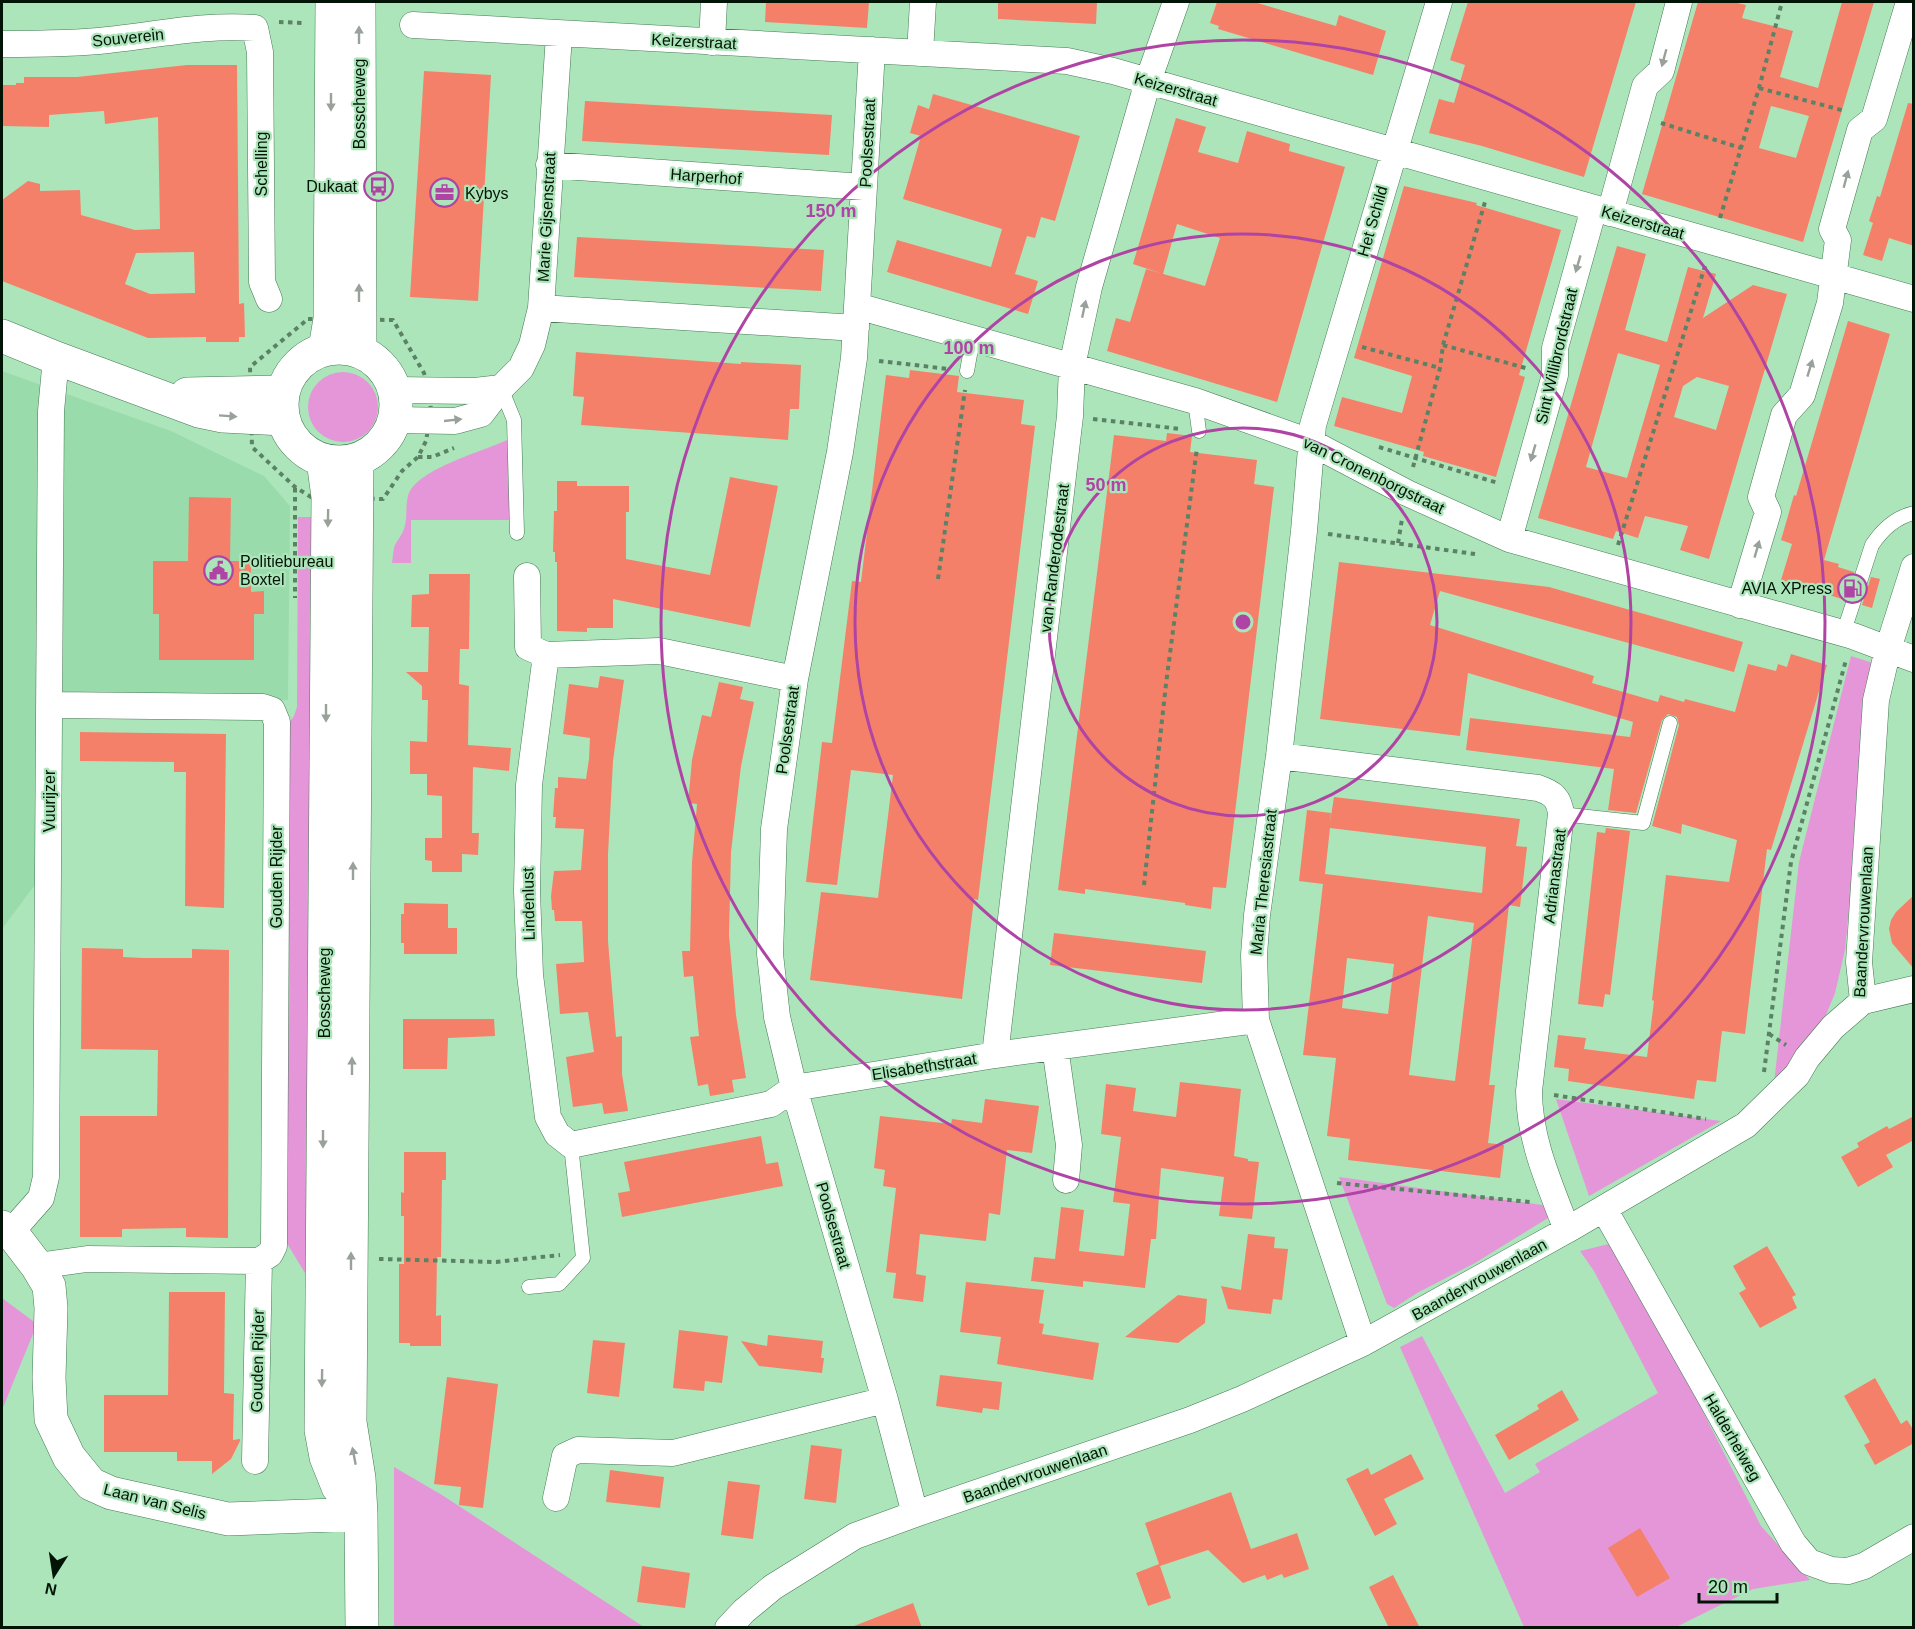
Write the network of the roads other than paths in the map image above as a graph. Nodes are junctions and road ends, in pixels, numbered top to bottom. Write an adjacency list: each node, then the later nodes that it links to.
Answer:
1 (332, 2): 26 (main road, Bosscheweg, one-way to 26)
2 (359, 2): 26 (main road, Bosscheweg, one-way to 2)
3 (714, 2): 12 (street)
4 (923, 2): 15 (street)
5 (1176, 2): 16 (street, van Randerodestraat)
6 (1439, 2): 17 (street, Het Schild)
7 (1679, 2): 20 (street, Sint Willibrordstraat, one-way to 20)
8 (1909, 2): 21 (street, one-way to 8)
9 (413, 25): 11 (street, Keizerstraat)
10 (255, 28): 13 (street, Souverein); 22 (street, Schelling)
11 (559, 35): 12 (street, Keizerstraat); 18 (street, Marie Gijsenstraat)
12 (712, 42): 14 (street, Keizerstraat)
13 (2, 44)
14 (872, 51): 15 (street, Keizerstraat); 19 (street, Poolsestraat)
15 (920, 53): 16 (street, Keizerstraat)
16 (1148, 81): 17 (street, Keizerstraat); 30 (street, van Randerodestraat, one-way to 16)
17 (1394, 150): 20 (street, Keizerstraat); 37 (street, Het Schild)
18 (549, 165): 19 (street, Harperhof); 24 (street, Marie Gijsenstraat)
19 (864, 188): 25 (street, Poolsestraat)
20 (1602, 210): 21 (street, Keizerstraat); 43 (street, Sint Willibrordstraat, one-way to 43)
21 (1833, 276): 23 (street, Keizerstraat); 46 (street, one-way to 21)
22 (269, 298)
23 (1914, 299)
24 (541, 308): 25 (street); 32 (street, Marie Gijsenstraat)
25 (857, 317): 28 (street, van Cronenborgstraat); 51 (street, Poolsestraat)
26 (343, 335): 34 (main road); 35 (main road)
27 (2, 336): 29 (main road)
28 (973, 338): 30 (street, van Cronenborgstraat); 31 (lane)
29 (56, 358): 34 (main road); 52 (street, Vuurijzer)
30 (1072, 366): 33 (street, van Cronenborgstraat); 60 (street, van Randerodestraat)
31 (967, 371)
32 (501, 388): 35 (street); 35 (street, Marie Gijsenstraat, one-way to 32); 42 (lane)
33 (1195, 401): 36 (lane); 37 (street, van Cronenborgstraat)
34 (267, 405): 38 (main road)
35 (395, 405): 39 (main road)
36 (1199, 431)
37 (1310, 442): 43 (street, van Cronenborgstraat); 54 (street, Maria Theresiastraat)
38 (323, 460): 39 (main road); 40 (main road, Bosscheweg)
39 (357, 460): 40 (main road, Bosscheweg)
40 (342, 497): 74 (main road, Bosscheweg)
41 (1914, 513): 47 (lane)
42 (517, 533)
43 (1509, 539): 46 (street, van Cronenborgstraat)
44 (1914, 567): 48 (street, Baandervrouwenlaan)
45 (527, 576): 49 (street)
46 (1740, 605): 47 (street, van Cronenborgstraat)
47 (1848, 635): 48 (street, van Cronenborgstraat)
48 (1888, 649): 50 (street); 57 (street, Baandervrouwenlaan)
49 (546, 655): 51 (street); 62 (street, Lindenlust)
50 (1914, 659)
51 (795, 679): 61 (street, Poolsestraat)
52 (50, 705): 65 (street, Vuurijzer); 67 (street, Gouden Rijder)
53 (1670, 723): 55 (lane)
54 (1279, 756): 55 (street, Adrianastraat); 58 (street, Maria Theresiastraat)
55 (1561, 814): 66 (street, Adrianastraat)
56 (1914, 988): 57 (street)
57 (1863, 1001): 64 (street, Baandervrouwenlaan)
58 (1256, 1020): 59 (street, Elisabethstraat); 70 (street, Maria Theresiastraat)
59 (1055, 1047): 60 (street, Elisabethstraat); 63 (street)
60 (995, 1054): 61 (street, Elisabethstraat)
61 (794, 1088): 62 (street); 71 (street, Poolsestraat)
62 (571, 1144): 69 (lane)
63 (1066, 1180)
64 (1604, 1209): 66 (street, Baandervrouwenlaan); 76 (street, Halderheiweg)
65 (6, 1230): 68 (main road, Laan van Selis)
66 (1567, 1230): 70 (street, Baandervrouwenlaan)
67 (259, 1261): 68 (street); 72 (street, Gouden Rijder)
68 (37, 1266): 74 (main road, Laan van Selis)
69 (529, 1287)
70 (1363, 1343): 75 (street, Baandervrouwenlaan)
71 (885, 1400): 73 (street); 75 (street, Poolsestraat)
72 (255, 1461)
73 (556, 1498)
74 (362, 1514): 77 (main road)
75 (915, 1514): 78 (street, Baandervrouwenlaan)
76 (1914, 1537)
77 (362, 1628)
78 (728, 1628)

